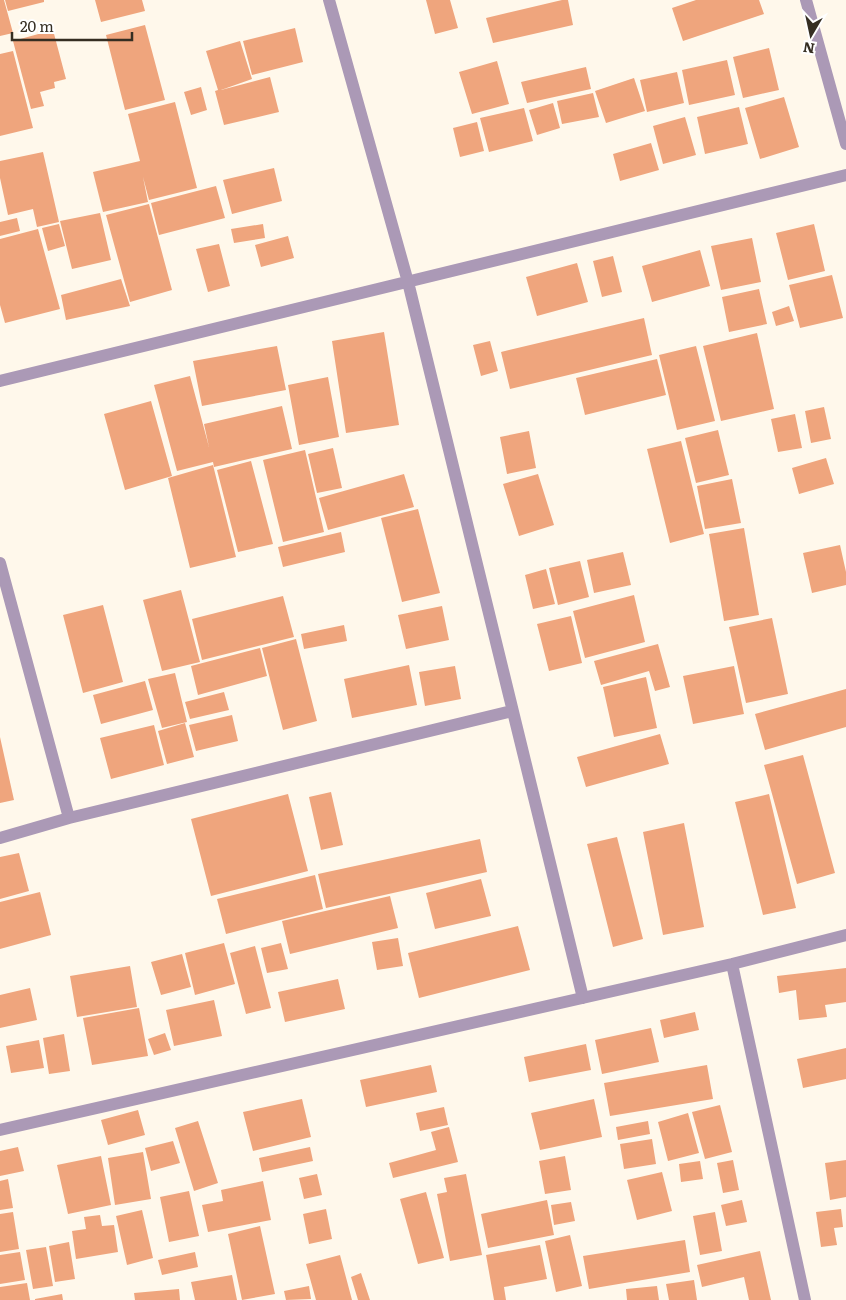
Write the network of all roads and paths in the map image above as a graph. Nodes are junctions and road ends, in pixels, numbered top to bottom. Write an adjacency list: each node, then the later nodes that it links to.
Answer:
1 (328, 0): 5 (street)
2 (806, 0): 3 (street)
3 (846, 144)
4 (846, 175): 5 (street)
5 (408, 282): 6 (street); 8 (street)
6 (0, 382)
7 (0, 563): 9 (street)
8 (512, 711): 9 (street); 13 (street)
9 (69, 818): 10 (street)
10 (0, 838)
11 (846, 935): 12 (street)
12 (732, 964): 13 (street); 15 (street)
13 (583, 998): 14 (street)
14 (0, 1130)
15 (805, 1300)

